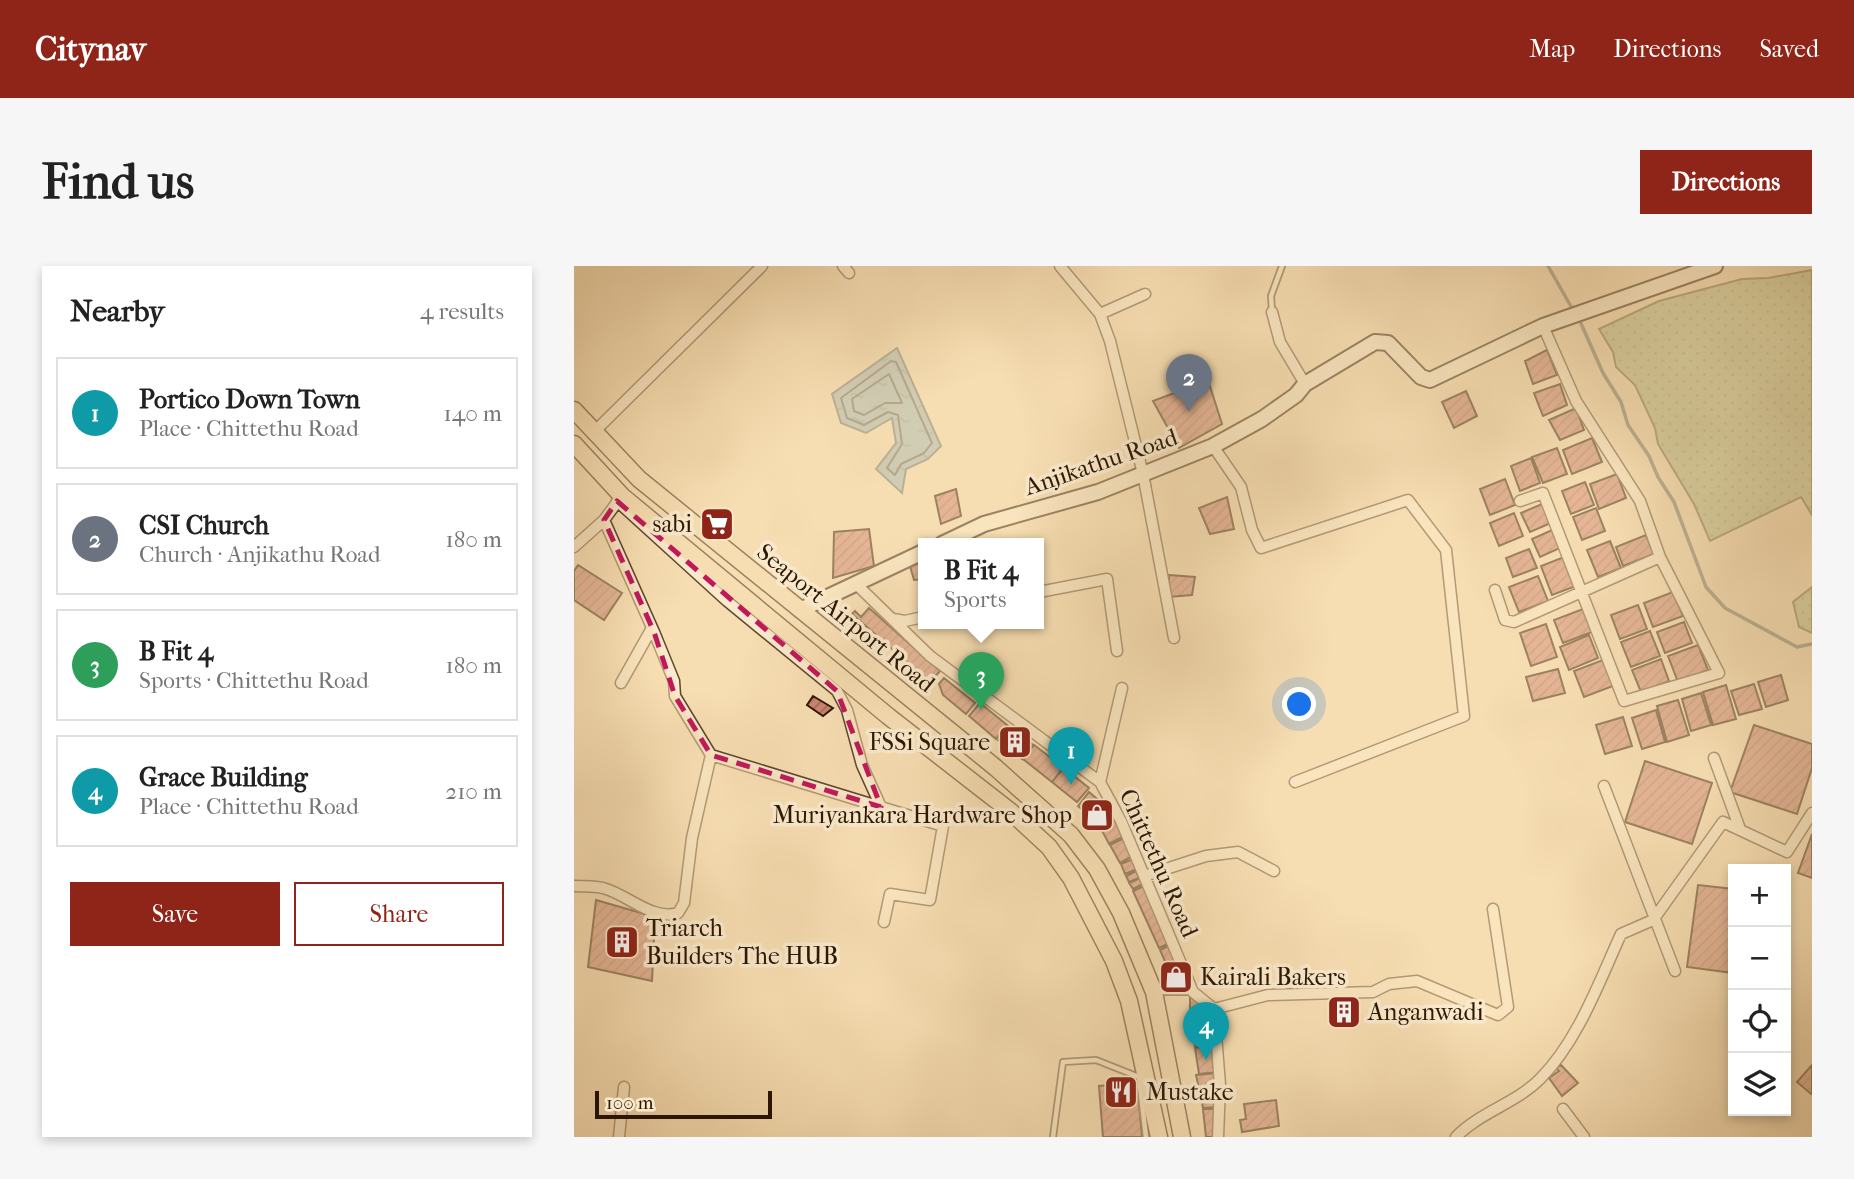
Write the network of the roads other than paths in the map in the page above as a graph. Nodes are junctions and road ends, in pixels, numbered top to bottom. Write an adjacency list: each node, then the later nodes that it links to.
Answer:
1 (762, 266): 11 (street)
2 (1060, 266): 7 (street)
3 (1282, 266): 6 (lane)
4 (1715, 266): 8 (street, Anjikathu Road)
5 (1145, 293): 7 (street)
6 (1272, 312): 9 (street)
7 (1100, 314): 14 (street)
8 (1543, 326): 9 (street, Anjikathu Road); 21 (street)
9 (1305, 384): 13 (street, Anjikathu Road)
10 (574, 410): 11 (main road, Seaport Airport Road)
11 (594, 432): 26 (main road, Seaport Airport Road)
12 (574, 444): 15 (main road)
13 (1213, 446): 14 (street, Anjikathu Road); 37 (street)
14 (1143, 474): 18 (street, Anjikathu Road); 30 (street)
15 (619, 498): 17 (street); 39 (street); 57 (main road)
16 (1520, 501): 25 (street)
17 (604, 520): 19 (street); 29 (street)
18 (955, 538)
19 (574, 547)
20 (918, 554): 22 (street)
21 (1660, 557): 25 (street); 25 (street)
22 (855, 583): 26 (street); 28 (street, Chittethu Road)
23 (1495, 590): 25 (street)
24 (1044, 591): 31 (street)
25 (1582, 593)
26 (800, 610): 49 (main road, Seaport Airport Road)
27 (918, 618): 28 (street)
28 (892, 619): 36 (street, Chittethu Road)
29 (652, 628): 32 (street); 34 (street)
30 (1174, 639)
31 (1117, 651)
32 (621, 683)
33 (1122, 688): 36 (street)
34 (711, 755): 39 (street); 44 (street)
35 (1714, 758): 41 (street)
36 (1100, 782): 43 (street, Chittethu Road)
37 (1295, 782)
38 (1604, 786): 46 (street)
39 (881, 807): 47 (street)
40 (1812, 813): 41 (street)
41 (1740, 830): 46 (street)
42 (1274, 871): 43 (street)
43 (1144, 876): 50 (street, Chittethu Road)
44 (574, 886)
45 (1493, 909): 51 (street)
46 (1653, 920): 48 (street); 60 (street)
47 (884, 922)
48 (1675, 971)
49 (1154, 992): 50 (lane); 58 (main road, Seaport Airport Road)
50 (1192, 992): 51 (street, Chittethu Road)
51 (1214, 1009): 59 (street)
52 (624, 1087): 54 (street)
53 (1563, 1109): 61 (street)
54 (620, 1137)
55 (1053, 1137): 56 (lane)
56 (1146, 1137)
57 (1159, 1137)
58 (1182, 1137)
59 (1218, 1137)
60 (1456, 1137)
61 (1584, 1137)

